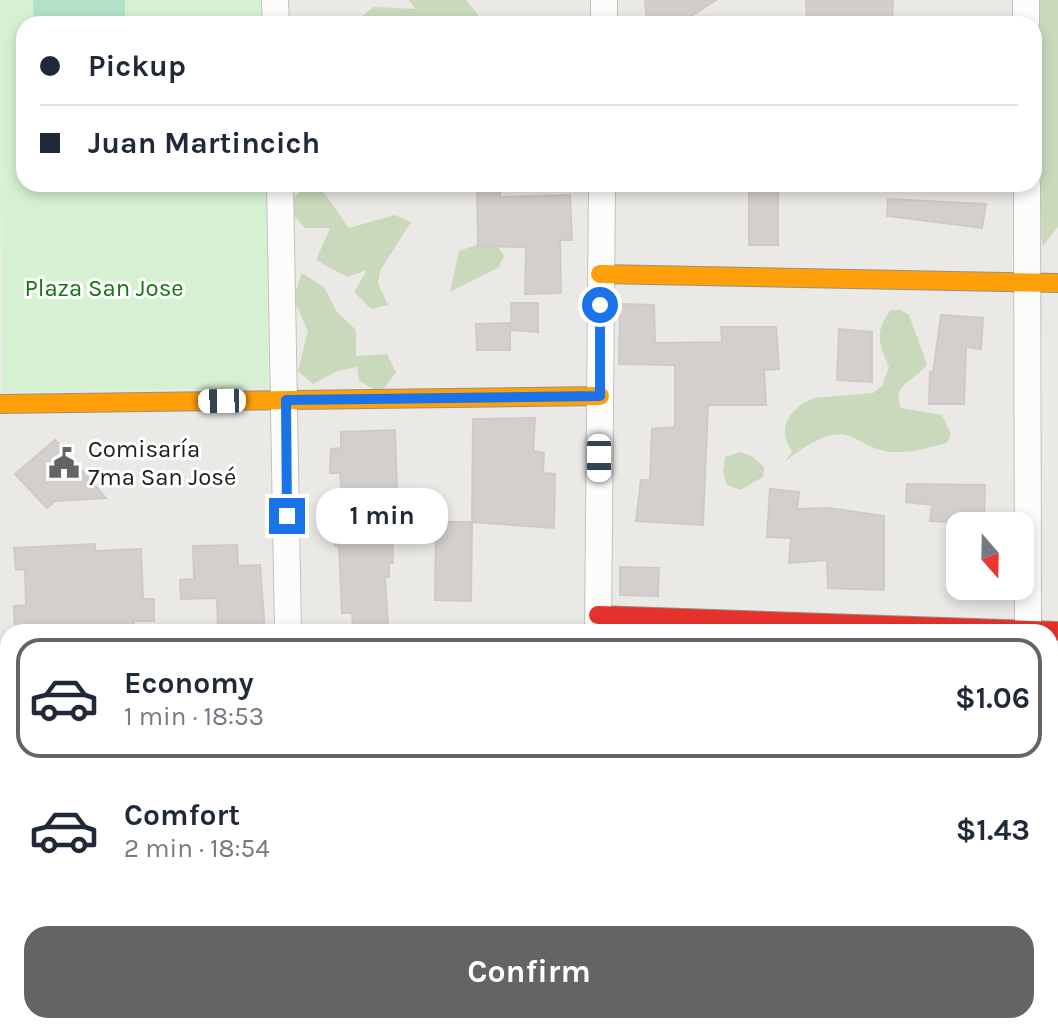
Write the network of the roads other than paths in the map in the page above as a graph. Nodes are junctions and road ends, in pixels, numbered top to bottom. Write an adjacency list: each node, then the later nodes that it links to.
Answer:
1 (280, 192): 8 (street)
2 (602, 192): 4 (street)
3 (1027, 192): 5 (street)
4 (600, 274): 5 (street); 7 (street)
5 (1028, 282): 6 (street); 12 (street)
6 (1058, 283)
7 (600, 396): 8 (street); 11 (street)
8 (286, 400): 9 (street); 10 (street)
9 (0, 404)
10 (288, 624)
11 (598, 624)
12 (1028, 624)

